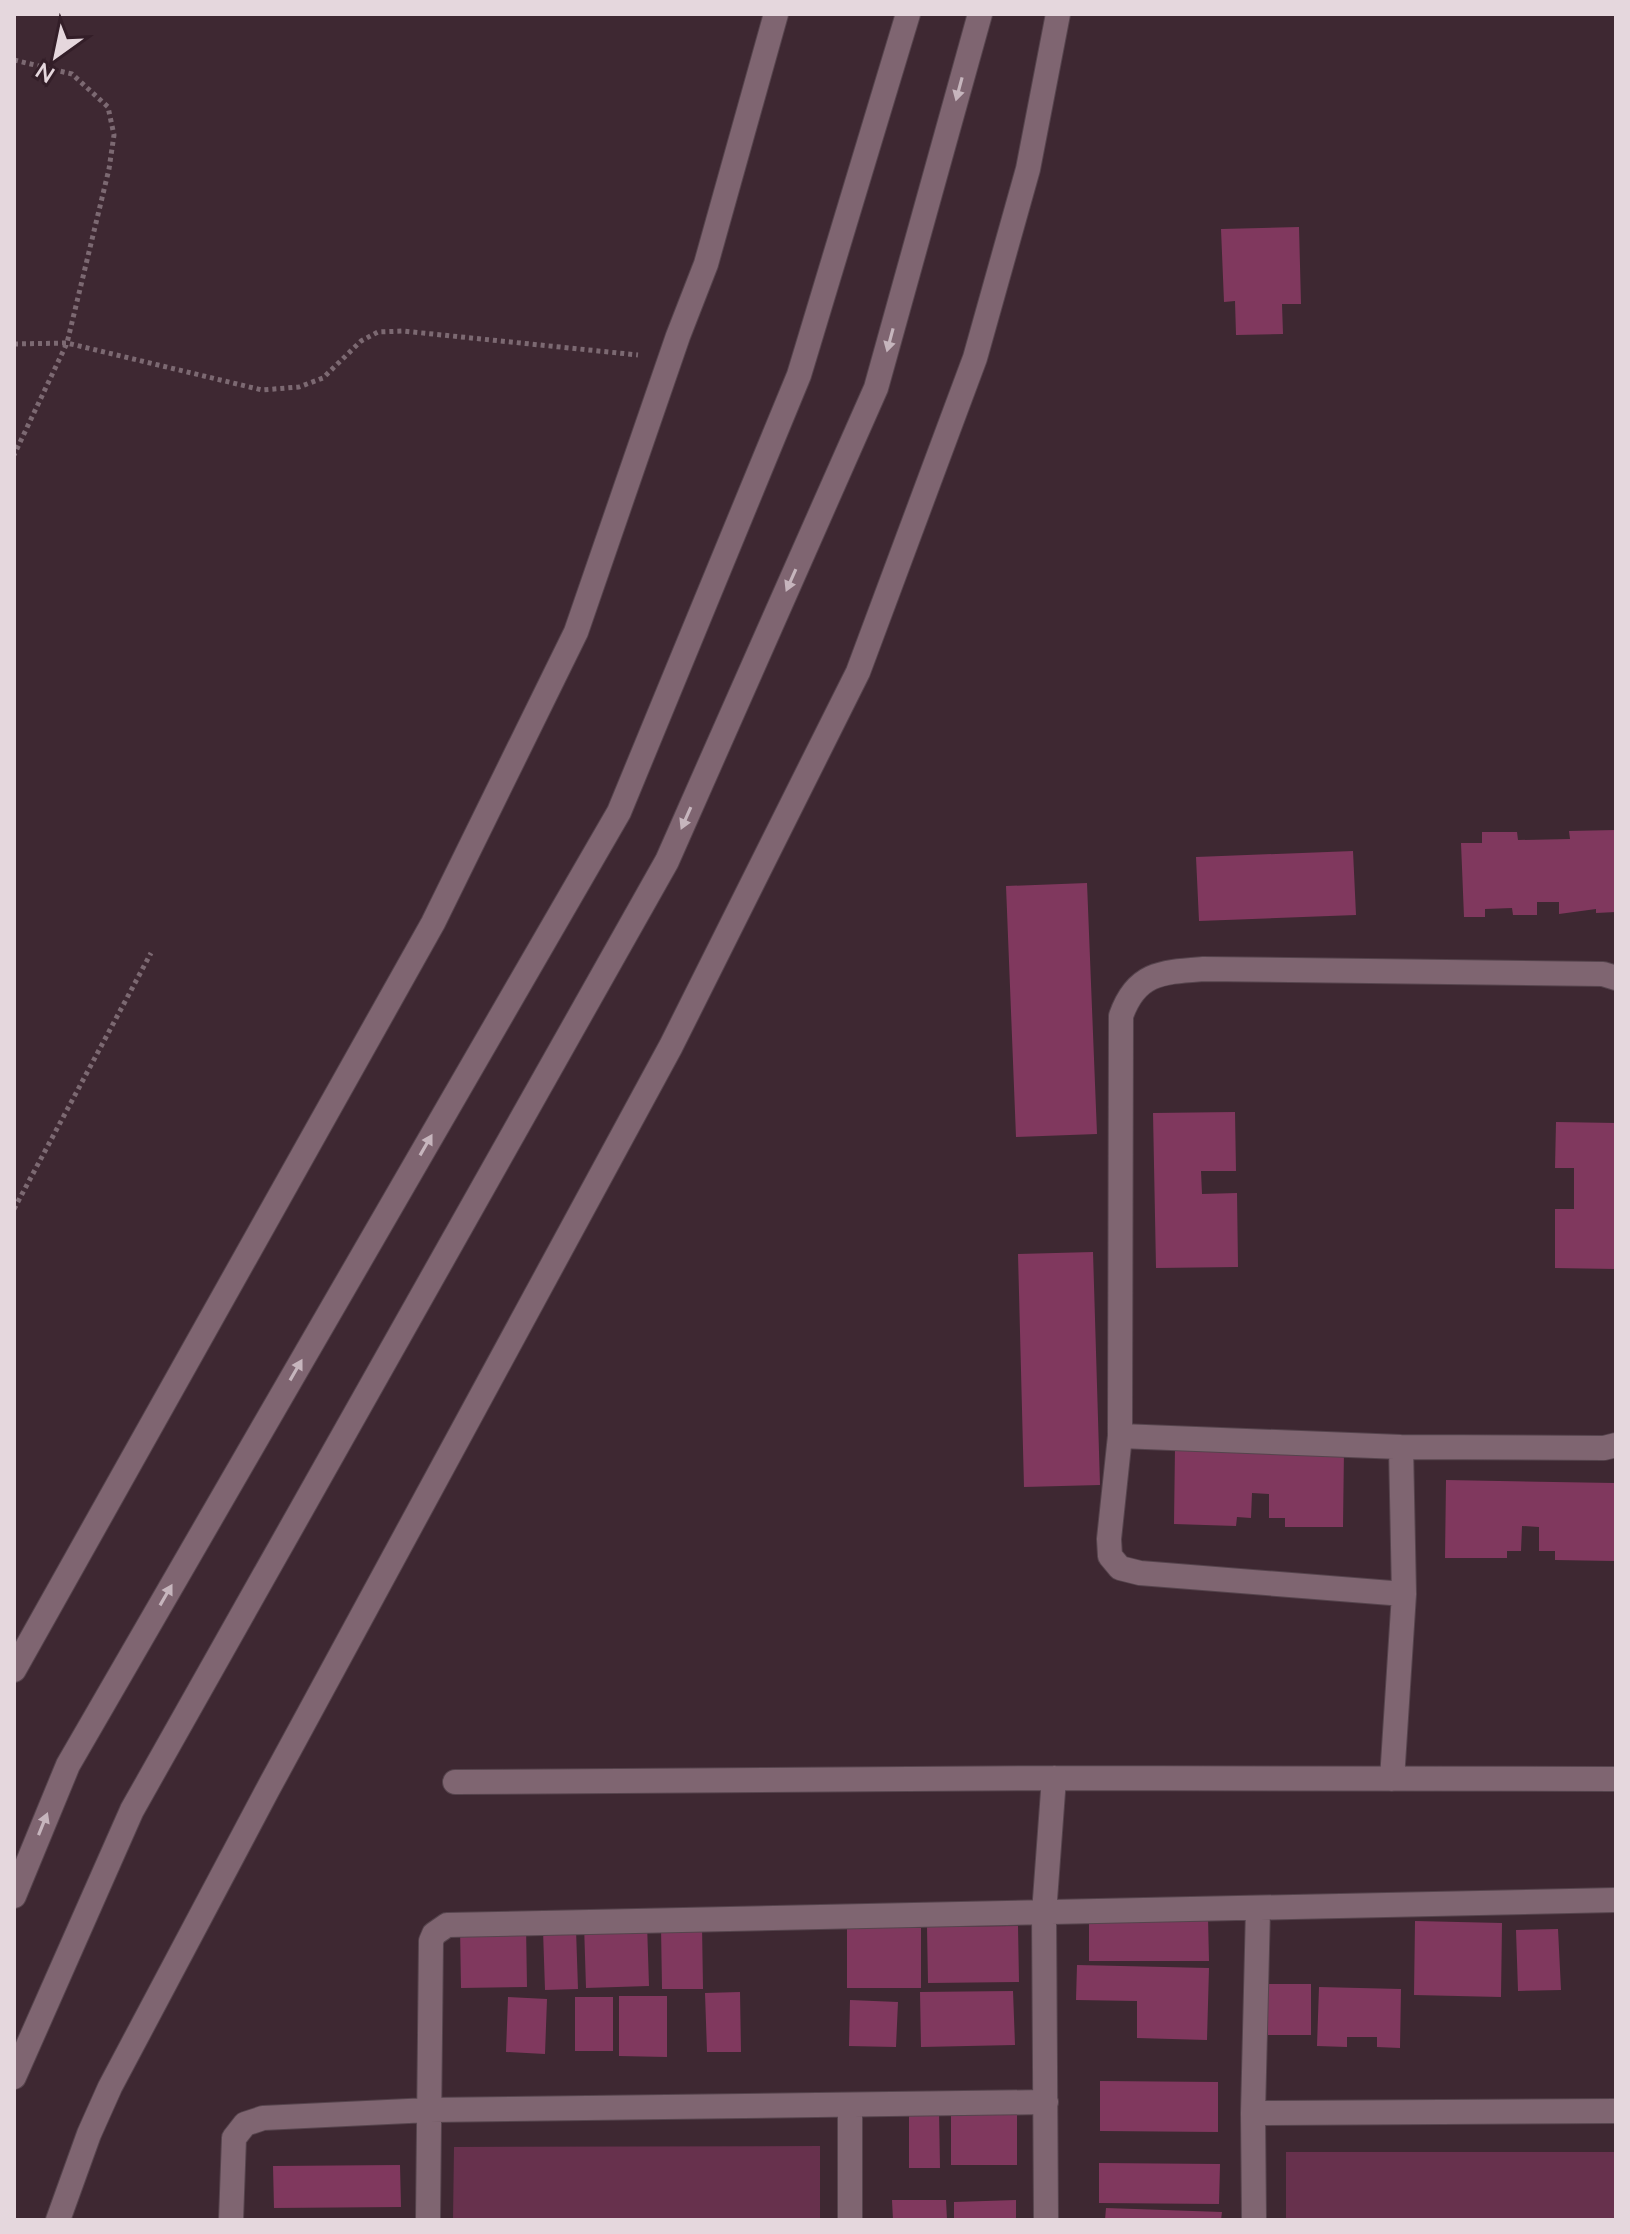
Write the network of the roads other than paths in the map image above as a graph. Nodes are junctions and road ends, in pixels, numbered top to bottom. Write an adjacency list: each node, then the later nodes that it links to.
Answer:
1 (776, 14): 10 (street)
2 (908, 14): 15 (street, one-way to 2)
3 (980, 14): 19 (street, one-way to 19)
4 (1058, 14): 25 (street)
5 (1616, 978): 6 (street)
6 (1120, 1436): 8 (street); 9 (street)
7 (1616, 1445): 8 (street)
8 (1401, 1447): 9 (street)
9 (1404, 1594): 12 (street)
10 (14, 1670)
11 (1054, 1778): 12 (street); 14 (street); 18 (street)
12 (1392, 1779): 13 (street)
13 (1616, 1779)
14 (455, 1782)
15 (14, 1896)
16 (1616, 1900): 17 (street)
17 (1258, 1909): 18 (street); 24 (street)
18 (1044, 1913): 20 (street); 22 (street)
19 (14, 2077)
20 (1046, 2102): 21 (street); 29 (street)
21 (850, 2105): 22 (street); 28 (street)
22 (429, 2110): 26 (street); 27 (street)
23 (1616, 2111): 24 (street)
24 (1253, 2113): 30 (street)
25 (58, 2220)
26 (231, 2220)
27 (428, 2220)
28 (850, 2220)
29 (1046, 2220)
30 (1254, 2220)

